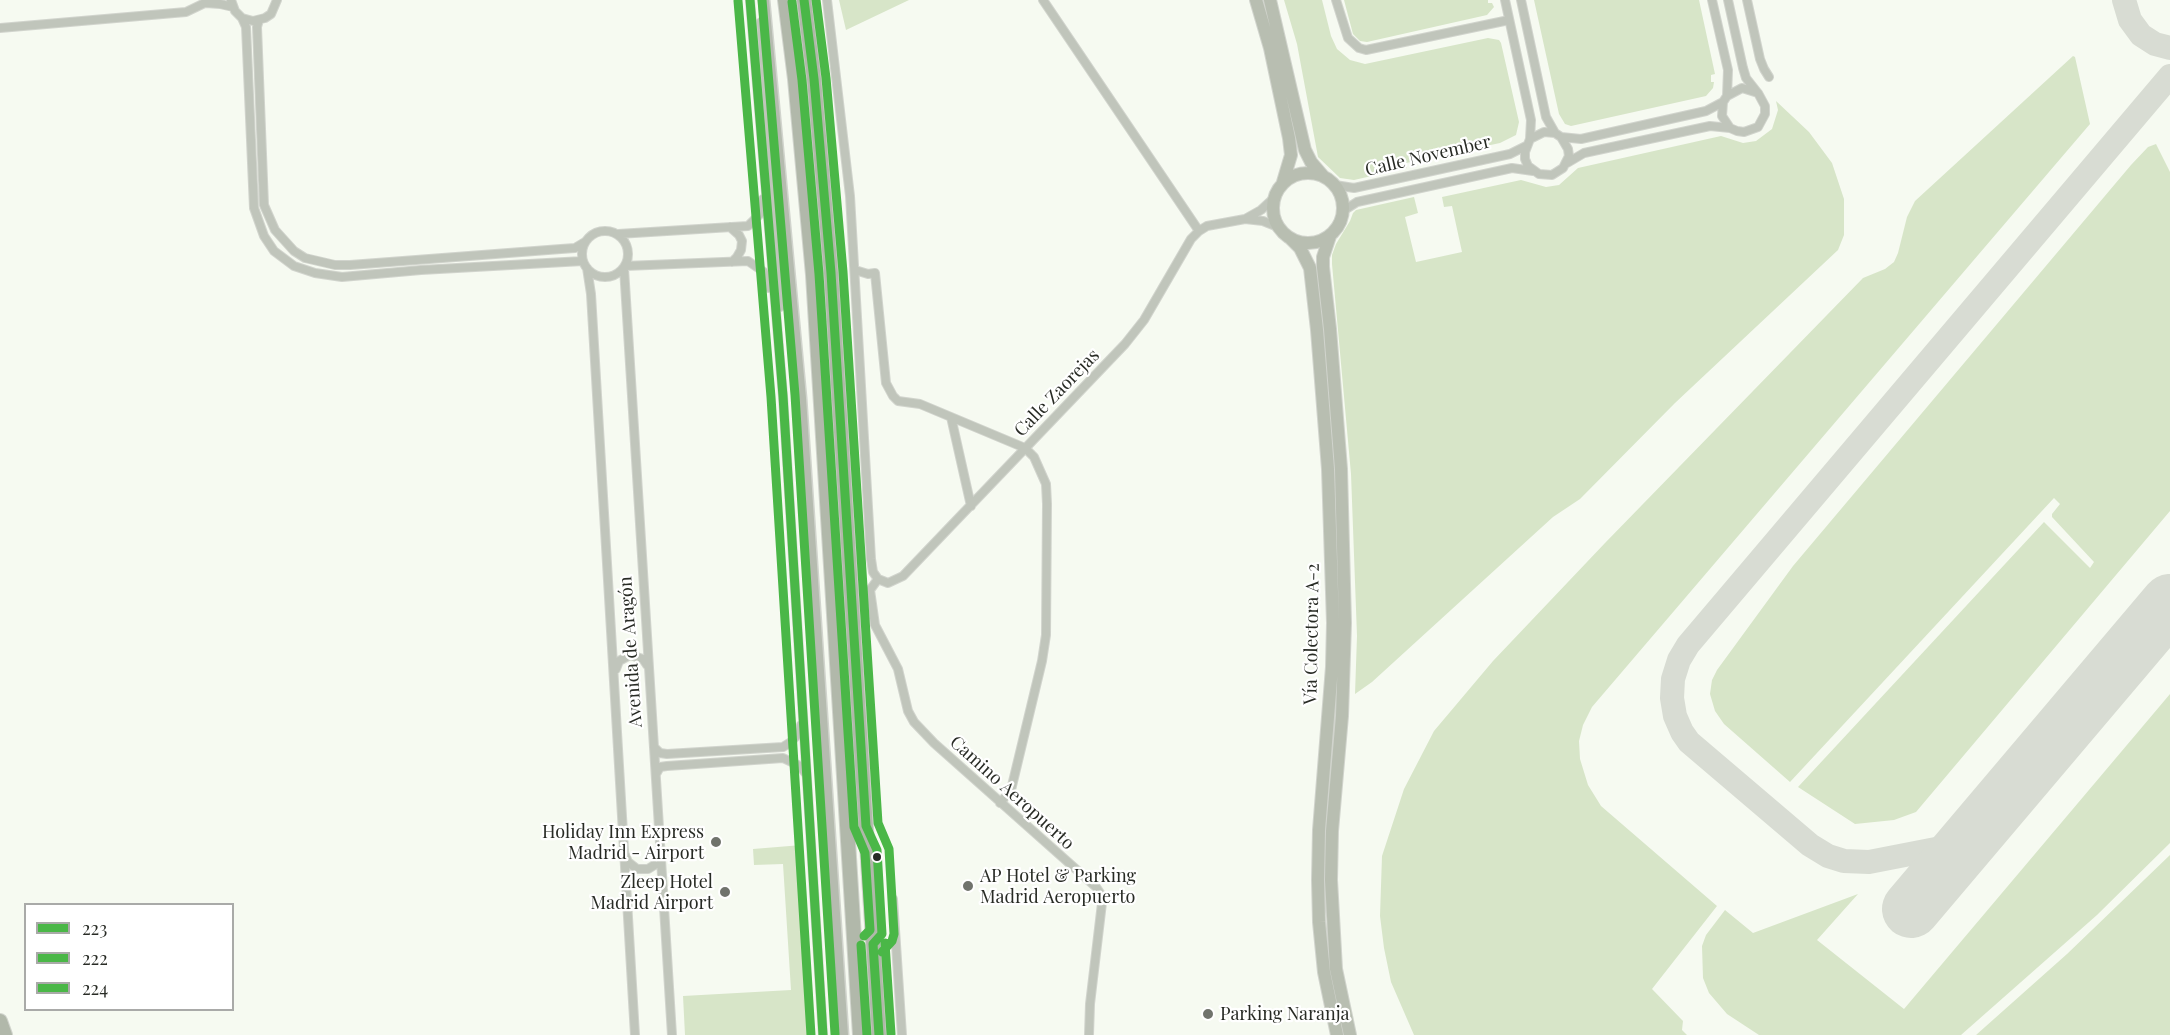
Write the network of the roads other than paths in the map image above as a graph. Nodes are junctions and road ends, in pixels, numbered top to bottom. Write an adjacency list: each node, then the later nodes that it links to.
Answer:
1 (278, 0): 19 (street)
2 (750, 0): 32 (street)
3 (762, 0): 49 (street); 69 (street)
4 (785, 0): 70 (highway)
5 (804, 0): 71 (highway)
6 (827, 0): 47 (street)
7 (1043, 0): 39 (street)
8 (1256, 0): 31 (main road)
9 (1270, 0): 30 (main road)
10 (1336, 0): 20 (street)
11 (1505, 0): 20 (street)
12 (1521, 0): 26 (street)
13 (1712, 0): 24 (street)
14 (1728, 0): 23 (street)
15 (1747, 0): 22 (street)
16 (208, 1): 17 (street); 21 (street)
17 (232, 4): 18 (street)
18 (242, 18): 19 (street); 45 (street)
19 (259, 20): 43 (street)
20 (1509, 20): 27 (street)
21 (0, 28)
22 (1769, 76)
23 (1758, 93): 24 (street); 25 (street)
24 (1725, 99): 25 (street); 26 (street)
25 (1730, 128): 28 (street)
26 (1558, 135): 27 (street); 28 (street)
27 (1528, 142): 29 (street); 33 (street, Calle November)
28 (1567, 163): 29 (street)
29 (1533, 171): 35 (street, Calle November)
30 (1323, 176): 31 (main road); 33 (main road)
31 (1283, 182): 34 (main road)
32 (765, 183): 37 (street); 48 (street)
33 (1335, 185): 35 (main road)
34 (1274, 198): 36 (street); 38 (main road)
35 (1343, 211): 41 (main road)
36 (1245, 219): 38 (street); 39 (street)
37 (730, 227): 40 (street); 44 (street)
38 (1278, 227): 42 (main road)
39 (1198, 231): 51 (street, Calle Zaorejas)
40 (618, 234): 43 (street); 46 (street)
41 (1330, 236): 42 (main road); 75 (main road, Vía Colectora A-2)
42 (1291, 239): 74 (main road, Vía Colectora A-2)
43 (585, 242): 45 (street)
44 (732, 262): 46 (street); 48 (street)
45 (585, 264): 46 (street); 55 (street, Avenida de Aragón)
46 (624, 267): 54 (street, Avenida de Aragón)
47 (855, 270): 50 (street); 53 (street)
48 (777, 333): 49 (street)
49 (783, 396): 56 (street)
50 (951, 417): 51 (street); 52 (street)
51 (1025, 448): 52 (street, Calle Zaorejas); 60 (street)
52 (972, 506): 53 (street, Calle Zaorejas)
53 (878, 579): 60 (street, Camino Aeropuerto)
54 (648, 666): 55 (street); 57 (street, Avenida de Aragón)
55 (614, 672): 61 (street, Avenida de Aragón)
56 (803, 715): 57 (street); 59 (street)
57 (654, 747): 58 (street, Avenida de Aragón)
58 (656, 774): 59 (street); 62 (street, Avenida de Aragón)
59 (806, 776): 68 (street)
60 (1000, 803): 73 (street, Camino Aeropuerto)
61 (623, 851): 62 (street); 66 (street, Avenida de Aragón)
62 (661, 856): 67 (street, Avenida de Aragón)
63 (893, 898): 72 (street)
64 (0, 1022): 65 (highway)
65 (5, 1035)
66 (635, 1035)
67 (672, 1035)
68 (823, 1035)
69 (843, 1035)
70 (860, 1035)
71 (880, 1035)
72 (902, 1035)
73 (1089, 1035)
74 (1337, 1035)
75 (1350, 1035)

